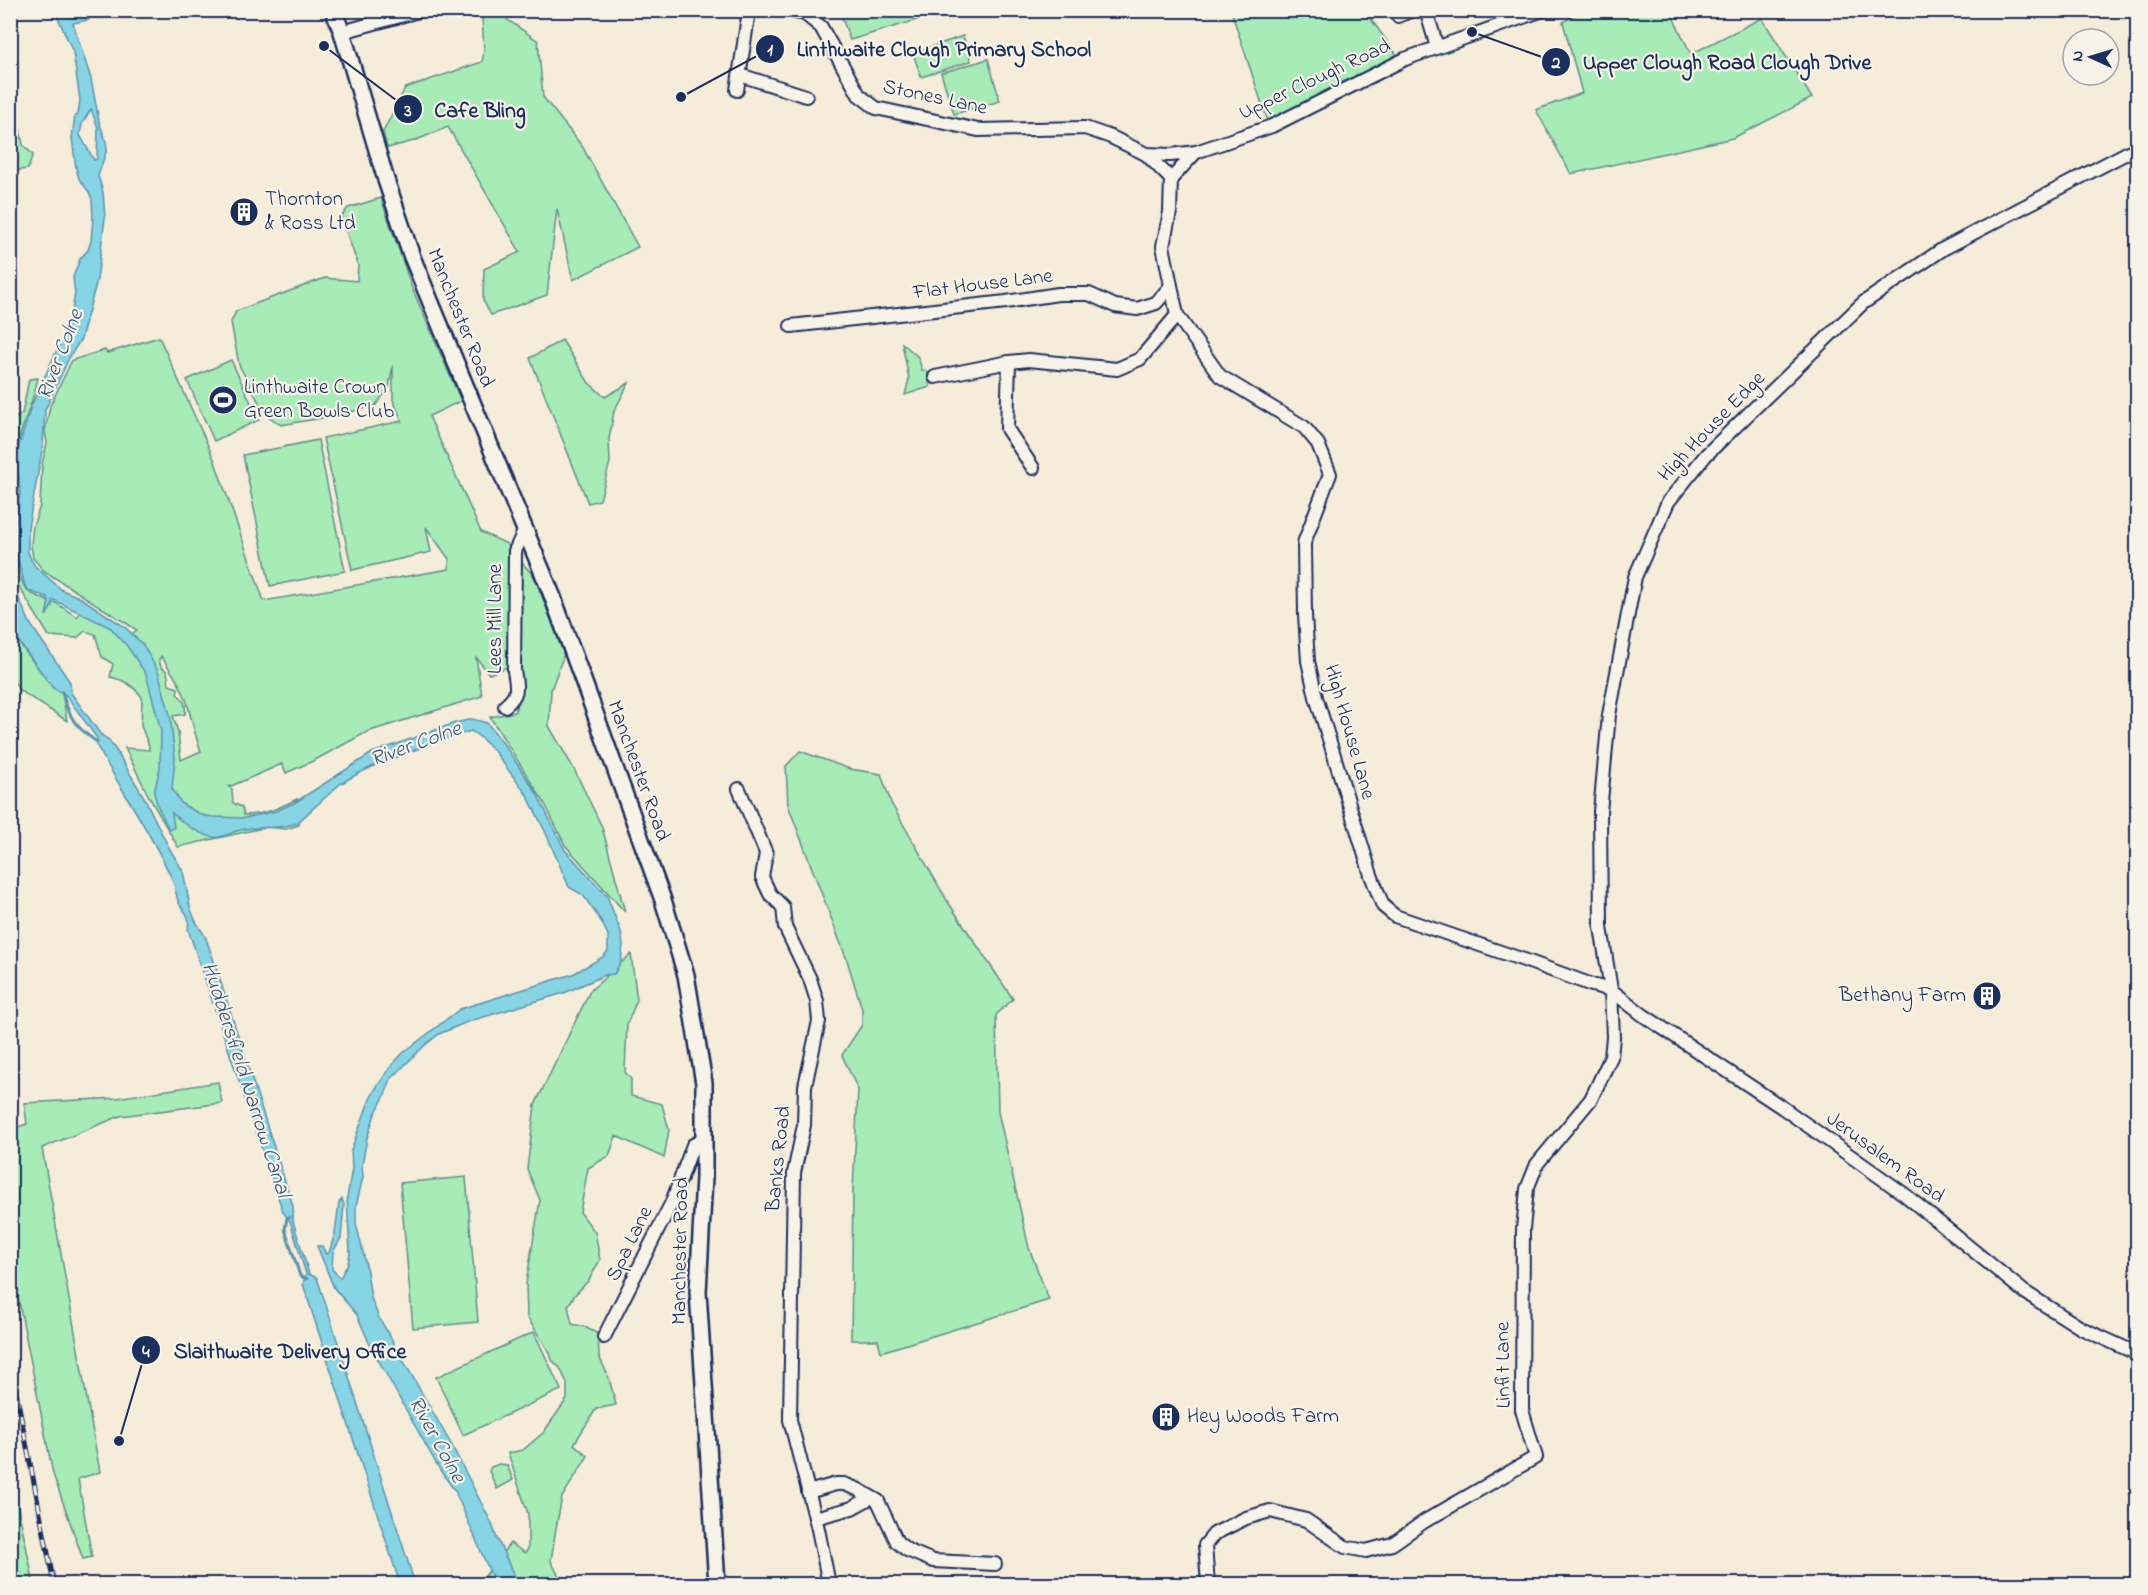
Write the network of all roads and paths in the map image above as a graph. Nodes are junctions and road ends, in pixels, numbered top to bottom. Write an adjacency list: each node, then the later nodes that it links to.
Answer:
1 (333, 10): 9 (main road, Manchester Road)
2 (422, 10): 9 (street)
3 (749, 10): 11 (street)
4 (785, 10): 6 (street)
5 (1422, 11): 8 (street); 10 (street)
6 (806, 12): 16 (street, Stones Lane)
7 (1537, 12): 10 (street, Upper Clough Road)
8 (1398, 16)
9 (342, 32): 25 (main road, Manchester Road)
10 (1437, 47): 15 (street, Upper Clough Road)
11 (740, 75): 12 (street); 13 (street)
12 (737, 90)
13 (806, 96)
14 (2138, 147): 28 (street, High House Edge)
15 (1196, 152): 17 (street, Upper Clough Road); 18 (street)
16 (1146, 154): 17 (street, Stones Lane); 18 (street)
17 (1171, 155)
18 (1171, 179): 19 (street, High House Lane)
19 (1170, 287): 20 (street, High House Lane); 21 (street, Flat House Lane)
20 (1177, 315): 22 (street); 28 (street, High House Lane)
21 (791, 326)
22 (1009, 362): 23 (street); 24 (street)
23 (935, 377)
24 (1033, 468)
25 (525, 530): 26 (street, Lees Mill Lane); 29 (main road, Manchester Road)
26 (505, 706)
27 (740, 789): 32 (street, Banks Road)
28 (1611, 990): 31 (street, Jerusalem Road); 38 (street, Linfit Lane)
29 (705, 1139): 30 (street, Spa Lane); 36 (main road, Manchester Road)
30 (604, 1337)
31 (2138, 1354)
32 (808, 1492): 33 (street); 34 (street, Banks Road)
33 (870, 1498): 34 (street); 35 (street)
34 (815, 1518): 37 (street, Banks Road)
35 (995, 1564)
36 (717, 1584)
37 (829, 1584)
38 (1208, 1584)

